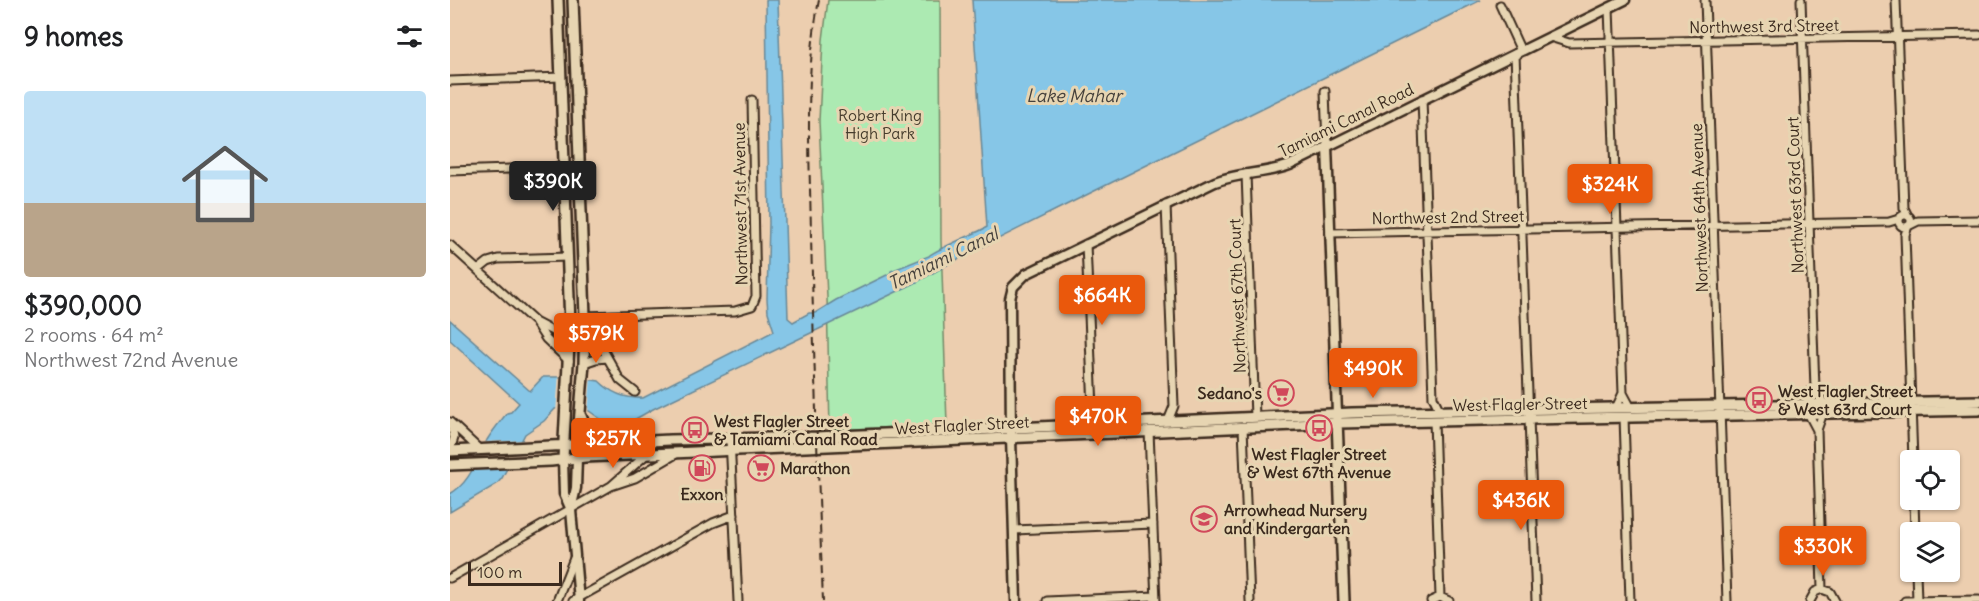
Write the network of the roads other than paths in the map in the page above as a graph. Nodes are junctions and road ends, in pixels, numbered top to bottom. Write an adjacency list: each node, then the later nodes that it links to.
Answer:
1 (558, 0): 17 (main road)
2 (573, 0): 16 (main road)
3 (1625, 0): 8 (street, Tamiami Canal Road)
4 (1705, 0): 13 (street, Northwest 64th Avenue)
5 (1801, 0): 12 (street, Northwest 63rd Court)
6 (1896, 0): 10 (street)
7 (1500, 5): 15 (street)
8 (1609, 8): 11 (street, Tamiami Canal Road); 14 (street)
9 (1979, 35): 10 (street, Northwest 3rd Street)
10 (1898, 36): 12 (street, Northwest 3rd Street); 29 (street)
11 (1550, 37): 14 (street, Northwest 3rd Street); 15 (street, Tamiami Canal Road)
12 (1803, 39): 13 (street, Northwest 3rd Street); 30 (street, Northwest 63rd Court)
13 (1706, 40): 14 (street, Northwest 3rd Street); 31 (street, Northwest 64th Avenue)
14 (1610, 42): 32 (street)
15 (1518, 53): 20 (street, Tamiami Canal Road); 33 (street)
16 (576, 75): 17 (main road); 24 (main road)
17 (561, 77): 18 (street); 23 (main road)
18 (450, 81)
19 (1325, 91): 22 (street)
20 (1422, 99): 22 (street, Tamiami Canal Road); 34 (street)
21 (752, 100): 41 (street, Northwest 71st Avenue)
22 (1327, 146): 26 (street, Tamiami Canal Road); 35 (street)
23 (565, 167): 24 (main road); 25 (street); 38 (main road)
24 (580, 167): 39 (main road)
25 (450, 171)
26 (1246, 174): 27 (street, Tamiami Canal Road); 67 (street, Northwest 67th Court)
27 (1166, 206): 36 (street, Tamiami Canal Road); 54 (street)
28 (1979, 220): 29 (street, Northwest 2nd Street)
29 (1904, 222): 30 (street, Northwest 2nd Street); 55 (street)
30 (1809, 224): 31 (street, Northwest 2nd Street); 49 (street, Northwest 63rd Court)
31 (1713, 225): 32 (street, Northwest 2nd Street); 61 (street, Northwest 64th Avenue)
32 (1617, 227): 33 (street, Northwest 2nd Street); 51 (street)
33 (1522, 229): 34 (street, Northwest 2nd Street); 66 (street)
34 (1427, 231): 35 (street, Northwest 2nd Street); 52 (street)
35 (1330, 233): 69 (street)
36 (1086, 244): 59 (street); 79 (street, Tamiami Canal Road)
37 (450, 245): 40 (street)
38 (568, 256): 39 (main road); 40 (street); 42 (main road)
39 (584, 256): 43 (main road)
40 (478, 270): 44 (street)
41 (595, 315): 43 (street); 46 (street)
42 (570, 316): 43 (main road); 45 (main road)
43 (585, 316): 48 (main road)
44 (535, 322): 45 (street); 47 (street)
45 (570, 335): 47 (main road)
46 (607, 358): 48 (street); 50 (street)
47 (568, 367): 84 (main road)
48 (584, 368): 65 (main road)
49 (1815, 388): 58 (street, Northwest 63rd Court); 60 (street, Northwest 63rd Court)
50 (635, 392)
51 (1623, 393): 56 (street); 57 (street)
52 (1433, 397): 63 (street); 64 (street)
53 (1979, 401): 55 (main road, West Flagler Street)
54 (1174, 406): 70 (street); 71 (street)
55 (1911, 407): 58 (main road, West Flagler Street); 62 (main road, West Flagler Street); 87 (street)
56 (1616, 408): 57 (main road, West Flagler Street); 66 (main road, West Flagler Street)
57 (1631, 408): 61 (main road, West Flagler Street)
58 (1824, 408): 60 (main road, West Flagler Street); 77 (street)
59 (1093, 409): 74 (street); 75 (street)
60 (1808, 409): 61 (main road, West Flagler Street); 77 (street)
61 (1720, 410): 68 (main road, West Flagler Street); 117 (street, Northwest 64th Avenue)
62 (1979, 410)
63 (1440, 411): 64 (main road, West Flagler Street); 66 (main road, West Flagler Street)
64 (1426, 412): 69 (main road, West Flagler Street)
65 (580, 414): 82 (main road); 83 (main road)
66 (1529, 414): 68 (main road, West Flagler Street); 72 (main road, West Flagler Street); 115 (street)
67 (1255, 417): 69 (main road, West Flagler Street); 71 (main road, West Flagler Street)
68 (1624, 417): 116 (street)
69 (1337, 418): 72 (main road, West Flagler Street); 76 (main road, West Flagler Street); 112 (main road)
70 (1168, 421): 71 (main road, West Flagler Street); 74 (main road, West Flagler Street)
71 (1182, 421)
72 (1434, 421): 103 (street)
73 (451, 423): 85 (street); 88 (street)
74 (1101, 424): 75 (main road, West Flagler Street)
75 (1087, 425): 79 (main road, West Flagler Street)
76 (1243, 427): 78 (main road, West Flagler Street); 111 (street)
77 (1817, 430): 102 (street)
78 (1149, 431): 79 (main road, West Flagler Street); 97 (street)
79 (1011, 433): 81 (main road, West Flagler Street); 98 (street)
80 (730, 439): 81 (main road, West Flagler Street); 82 (main road, West Flagler Street); 86 (street)
81 (888, 439): 86 (main road, West Flagler Street)
82 (617, 443): 83 (main road, West Flagler Street)
83 (577, 445): 84 (main road, West Flagler Street); 91 (main road)
84 (564, 446): 85 (main road, West Flagler Street); 92 (main road)
85 (479, 449): 88 (main road, West Flagler Street)
86 (730, 450): 89 (main road, West Flagler Street); 96 (street)
87 (1912, 450)
88 (450, 451)
89 (677, 453): 90 (main road, West Flagler Street); 94 (street)
90 (647, 454): 91 (main road, West Flagler Street); 94 (street)
91 (577, 458): 92 (main road, West Flagler Street); 95 (street)
92 (563, 459): 93 (main road, West Flagler Street); 95 (street)
93 (450, 465)
94 (611, 486): 95 (street)
95 (571, 510): 99 (street); 100 (street)
96 (734, 515): 105 (street); 108 (street)
97 (1153, 524): 98 (street); 104 (street)
98 (1014, 530): 109 (street)
99 (575, 556): 105 (street); 107 (street)
100 (450, 578)
101 (1916, 582): 121 (street)
102 (1822, 590): 118 (street); 119 (street)
103 (1440, 597): 113 (street); 114 (street)
104 (1156, 599): 110 (street)
105 (577, 600)
106 (1979, 600): 121 (street)
107 (557, 601)
108 (738, 601)
109 (1016, 601)
110 (1047, 601)
111 (1250, 601)
112 (1344, 601)
113 (1431, 601)
114 (1449, 601)
115 (1536, 601)
116 (1630, 601)
117 (1726, 601)
118 (1810, 601)
119 (1835, 601)
120 (1905, 601): 121 (street)
121 (1917, 601)

